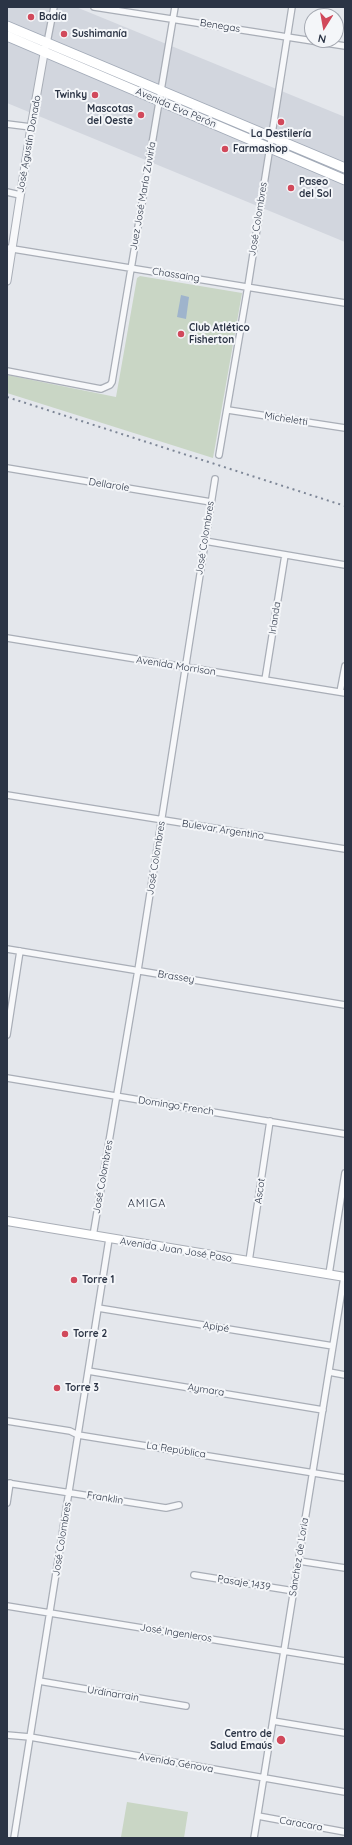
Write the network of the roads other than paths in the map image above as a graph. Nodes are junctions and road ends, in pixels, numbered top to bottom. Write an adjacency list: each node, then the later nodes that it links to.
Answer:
1 (54, 7): 10 (street, José Agustín Donado)
2 (94, 7): 5 (street, Benegas)
3 (175, 7): 5 (street, Juez José María Zuviría)
4 (292, 7): 8 (street, José Colombres)
5 (173, 19): 8 (street, Benegas); 11 (street, Juez José María Zuviría)
6 (7, 26): 10 (main road, Avenida Eva Perón)
7 (7, 36): 10 (main road, Avenida Eva Perón)
8 (287, 37): 9 (street, Benegas); 15 (street, José Colombres)
9 (345, 46)
10 (46, 47): 11 (main road, Avenida Eva Perón); 12 (main road, Avenida Eva Perón); 14 (street, José Agustín Donado)
11 (161, 90): 12 (street, Juez José María Zuviría); 15 (main road, Avenida Eva Perón)
12 (159, 101): 16 (main road, Avenida Eva Perón); 22 (street, Juez José María Zuviría)
13 (7, 124): 14 (street)
14 (31, 127): 20 (street, José Agustín Donado)
15 (271, 137): 16 (street, José Colombres); 17 (main road, Avenida Eva Perón)
16 (270, 148): 18 (main road, Avenida Eva Perón); 24 (street, José Colombres)
17 (345, 168)
18 (345, 180)
19 (7, 192): 20 (street)
20 (20, 194): 21 (street, José Agustín Donado)
21 (10, 248): 22 (street, Chassaing); 23 (street, José Agustín Donado)
22 (130, 268): 24 (street, Chassaing); 26 (street, Juez José María Zuviría)
23 (7, 282)
24 (248, 286): 25 (street, Chassaing); 27 (street, José Colombres)
25 (345, 303)
26 (7, 371)
27 (228, 410): 28 (street, Micheletti); 29 (street, José Colombres)
28 (345, 428)
29 (219, 455)
30 (7, 468): 32 (street, Dellarole)
31 (215, 479): 32 (street, José Colombres)
32 (210, 502): 33 (street, José Colombres)
33 (204, 541): 34 (street); 38 (street, José Colombres)
34 (285, 555): 35 (street); 39 (street, Irlanda)
35 (345, 565)
36 (7, 638): 38 (street, Avenida Morrison)
37 (345, 666): 40 (street)
38 (185, 667): 39 (street, Avenida Morrison); 42 (street, José Colombres)
39 (265, 680): 40 (street, Avenida Morrison)
40 (343, 693)
41 (7, 795): 42 (street, Bulevar Argentino)
42 (162, 820): 43 (street, Bulevar Argentino); 46 (street, José Colombres)
43 (345, 849)
44 (7, 949): 45 (street, Brassey)
45 (20, 951): 46 (street, Brassey); 48 (street)
46 (138, 970): 47 (street, Brassey); 50 (street, José Colombres)
47 (345, 1005)
48 (7, 1035)
49 (7, 1078): 50 (street, Domingo French)
50 (117, 1096): 51 (street, Domingo French); 55 (street, José Colombres)
51 (270, 1121): 52 (street, Domingo French); 57 (street, Ascot)
52 (345, 1134)
53 (345, 1173): 58 (street)
54 (7, 1221): 55 (main road, Avenida Juan José Paso)
55 (93, 1236): 56 (main road, Avenida Juan José Paso)
56 (109, 1239): 57 (main road, Avenida Juan José Paso); 60 (street, José Colombres)
57 (249, 1262): 58 (main road, Avenida Juan José Paso)
58 (329, 1274): 59 (main road, Avenida Juan José Paso)
59 (345, 1277): 61 (street, Sánchez de Loria)
60 (98, 1308): 61 (street, Apipé); 62 (street, José Colombres)
61 (333, 1346): 63 (street, Sánchez de Loria)
62 (88, 1371): 65 (street, Aymara); 67 (street, José Colombres)
63 (329, 1372): 64 (street); 65 (street, Sánchez de Loria)
64 (345, 1375)
65 (323, 1410): 68 (street, Sánchez de Loria)
66 (7, 1421): 67 (street, La República)
67 (78, 1434): 68 (street, La República); 71 (street, José Colombres)
68 (313, 1473): 69 (street, La República); 74 (street, Sánchez de Loria)
69 (345, 1478)
70 (9, 1483): 71 (street, Franklin); 72 (street)
71 (69, 1492): 73 (street, Franklin); 79 (street, José Colombres)
72 (7, 1503)
73 (179, 1505)
74 (299, 1561): 75 (street); 77 (street, Sánchez de Loria)
75 (345, 1568)
76 (194, 1575): 77 (street, Pasaje 1439)
77 (294, 1591): 80 (street, Sánchez de Loria)
78 (7, 1606): 79 (street, José Ingenieros)
79 (50, 1613): 80 (street, José Ingenieros); 82 (street, José Colombres)
80 (284, 1651): 81 (street, José Ingenieros); 84 (street, Sánchez de Loria)
81 (345, 1660)
82 (39, 1681): 83 (street, Urdinarrain); 87 (street, José Colombres)
83 (186, 1706)
84 (273, 1721): 85 (street); 88 (street, Sánchez de Loria)
85 (345, 1733)
86 (7, 1735): 87 (street, Avenida Génova)
87 (30, 1737): 88 (street, Avenida Génova); 92 (street, José Colombres)
88 (264, 1778): 89 (street, Avenida Génova); 90 (street, Sánchez de Loria)
89 (345, 1792)
90 (258, 1816): 91 (street, Caracara); 93 (street, Sánchez de Loria)
91 (345, 1832)
92 (14, 1838)
93 (254, 1838)

